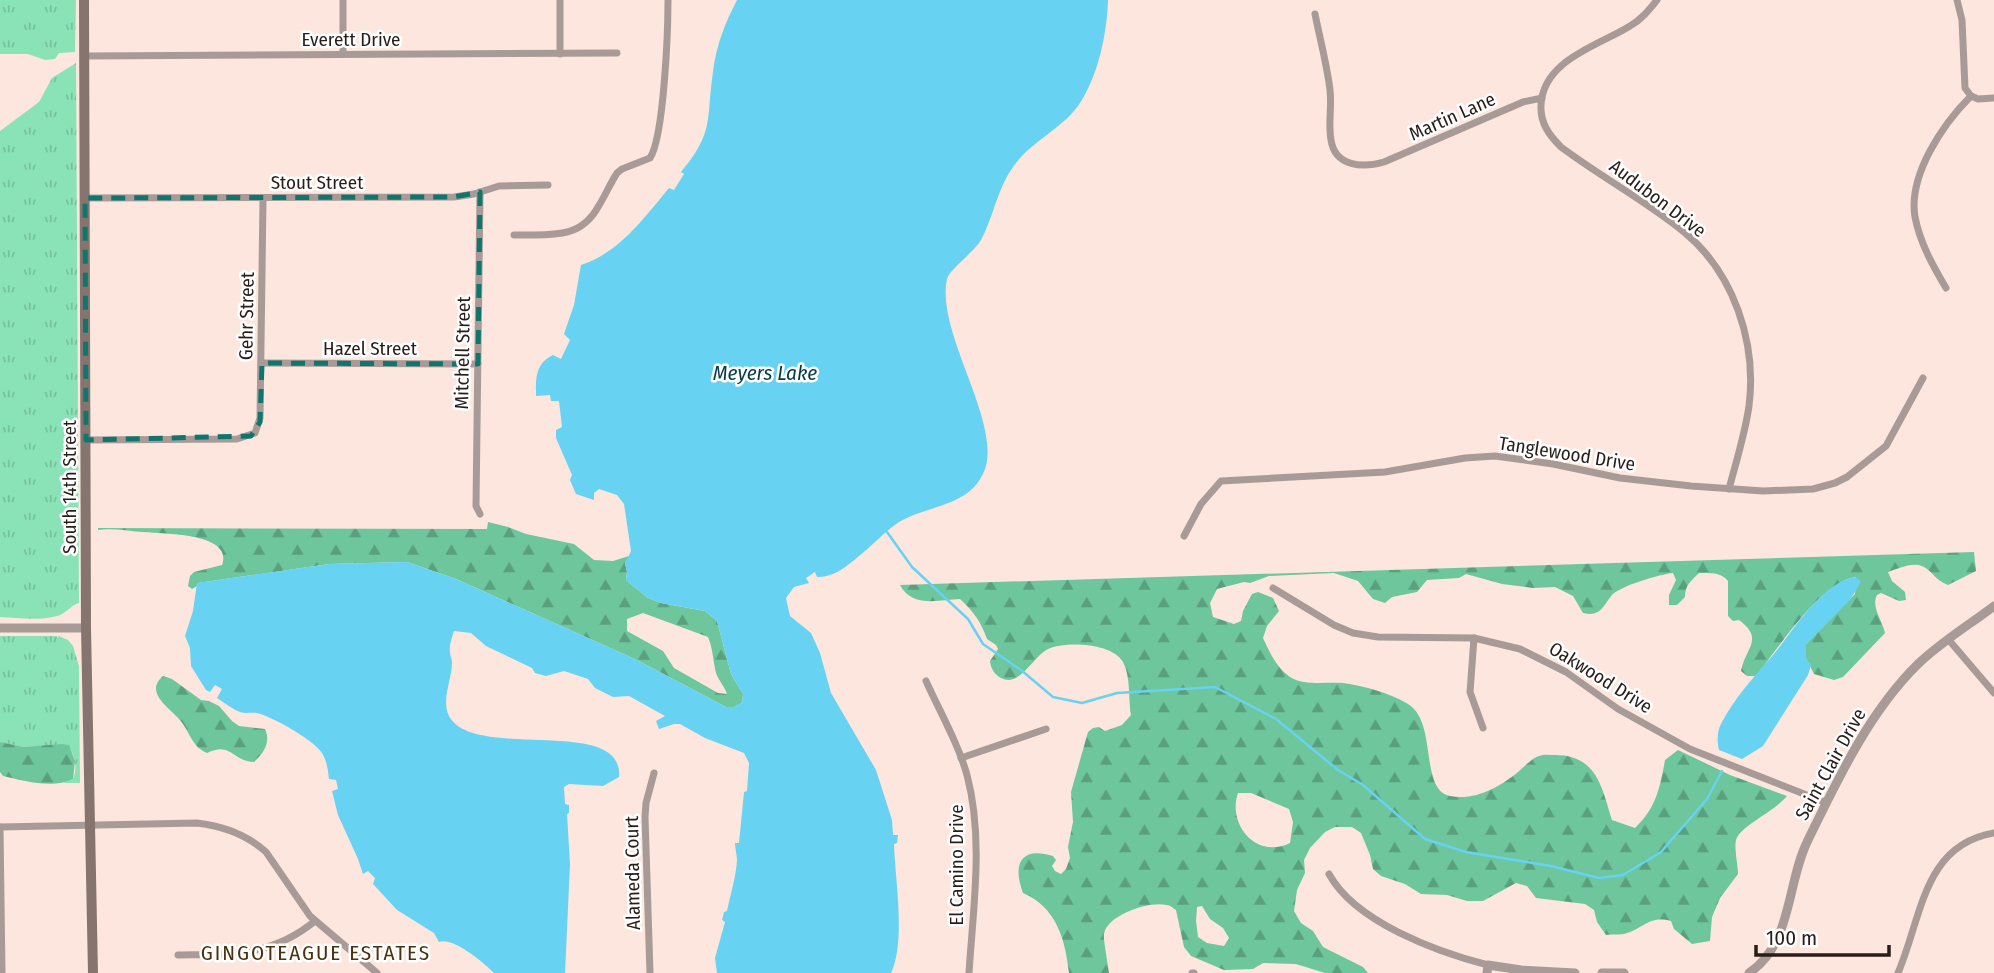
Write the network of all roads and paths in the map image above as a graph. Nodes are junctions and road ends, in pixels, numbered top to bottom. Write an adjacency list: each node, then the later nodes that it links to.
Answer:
1 (84, 0): 11 (main road, South 14th Street)
2 (343, 0): 9 (street)
3 (560, 0): 10 (street)
4 (668, 0): 19 (street)
5 (1657, 0): 13 (street)
6 (1957, 0): 12 (street)
7 (1315, 14): 13 (street, Martin Lane)
8 (617, 53): 10 (street, Everett Drive)
9 (343, 54): 10 (street, Everett Drive); 11 (street, Everett Drive)
10 (560, 54)
11 (85, 56): 17 (main road, South 14th Street)
12 (1971, 96): 14 (street); 20 (street)
13 (1542, 98): 25 (street, Audubon Drive)
14 (1994, 98)
15 (548, 185): 16 (street, Stout Street)
16 (480, 192): 18 (street, Stout Street); 22 (street, Mitchell Street)
17 (85, 198): 18 (street, Stout Street); 24 (main road, South 14th Street)
18 (263, 199): 21 (street, Gehr Street)
19 (514, 235)
20 (1946, 288)
21 (262, 363): 22 (street, Hazel Street); 24 (street, Gehr Street)
22 (478, 364): 26 (street, Mitchell Street)
23 (1923, 378): 25 (street, Tanglewood Drive)
24 (86, 440): 31 (main road, South 14th Street)
25 (1729, 489): 27 (street, Tanglewood Drive)
26 (480, 514)
27 (1184, 536)
28 (1273, 588): 32 (street, Oakwood Drive)
29 (1994, 606): 33 (street, Saint Clair Drive)
30 (0, 628): 31 (street)
31 (86, 628): 41 (main road, South 14th Street)
32 (1474, 638): 36 (street); 40 (street, Oakwood Drive)
33 (1948, 639): 35 (street); 40 (street, Saint Clair Drive)
34 (926, 681): 38 (street, El Camino Drive)
35 (1994, 693)
36 (1483, 728)
37 (1046, 729): 38 (street)
38 (961, 758): 52 (street, El Camino Drive)
39 (654, 773): 51 (street, Alameda Court)
40 (1827, 803): 56 (street, Saint Clair Drive)
41 (90, 825): 42 (street); 45 (street); 49 (main road, South 14th Street)
42 (0, 827): 48 (street)
43 (1994, 833): 57 (street)
44 (1329, 874): 47 (street)
45 (315, 921): 46 (street); 50 (street)
46 (178, 955)
47 (1487, 969): 53 (street)
48 (2, 973)
49 (93, 973)
50 (377, 973)
51 (650, 973)
52 (969, 973)
53 (1575, 973)
54 (1602, 973): 55 (street)
55 (1624, 973)
56 (1749, 973)
57 (1898, 973)

